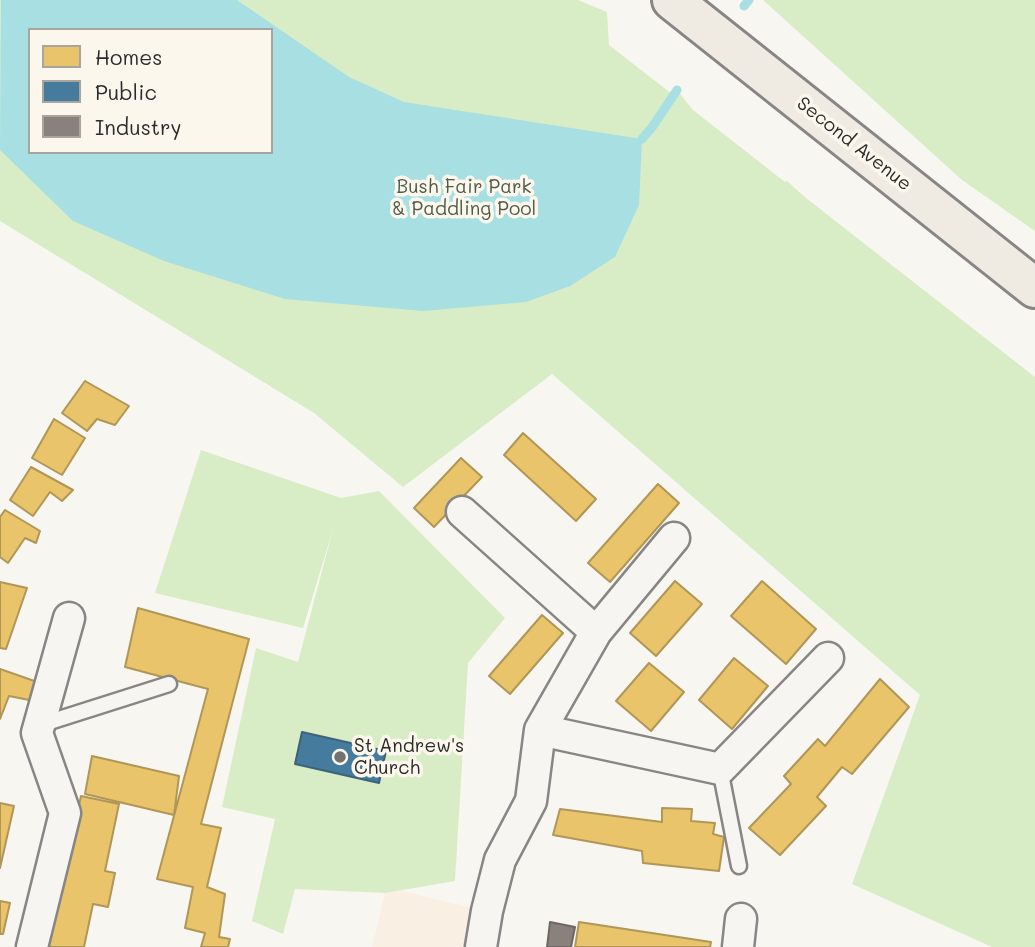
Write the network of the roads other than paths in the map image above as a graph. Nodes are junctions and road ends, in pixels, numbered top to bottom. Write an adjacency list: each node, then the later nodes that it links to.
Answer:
1 (672, 0): 2 (main road, Second Avenue)
2 (1035, 288)
3 (462, 512): 6 (street)
4 (674, 538): 6 (street)
5 (69, 618): 9 (street)
6 (596, 632): 10 (street)
7 (828, 658): 11 (street)
8 (169, 684): 9 (lane)
9 (39, 725): 13 (street)
10 (540, 730): 11 (street); 14 (street)
11 (720, 769): 12 (lane)
12 (739, 866)
13 (32, 947)
14 (481, 947)

